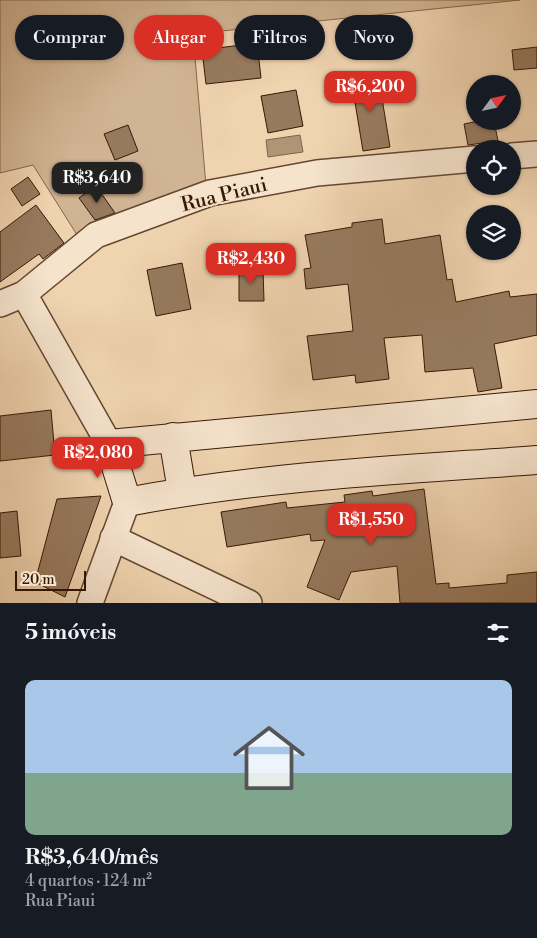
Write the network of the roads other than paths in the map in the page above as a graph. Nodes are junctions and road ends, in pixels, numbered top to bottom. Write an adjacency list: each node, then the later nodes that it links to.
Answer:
1 (537, 154): 2 (street)
2 (521, 155)
3 (466, 160): 4 (street, Rua Piaui)
4 (24, 294): 5 (street, Rua Piaui); 8 (street)
5 (0, 304)
6 (537, 404): 7 (street)
7 (173, 438): 8 (street); 10 (street)
8 (109, 444): 11 (street)
9 (537, 460): 10 (street)
10 (182, 491): 11 (street)
11 (127, 502): 12 (street)
12 (112, 538): 13 (street); 14 (street)
13 (90, 603)
14 (249, 603)

